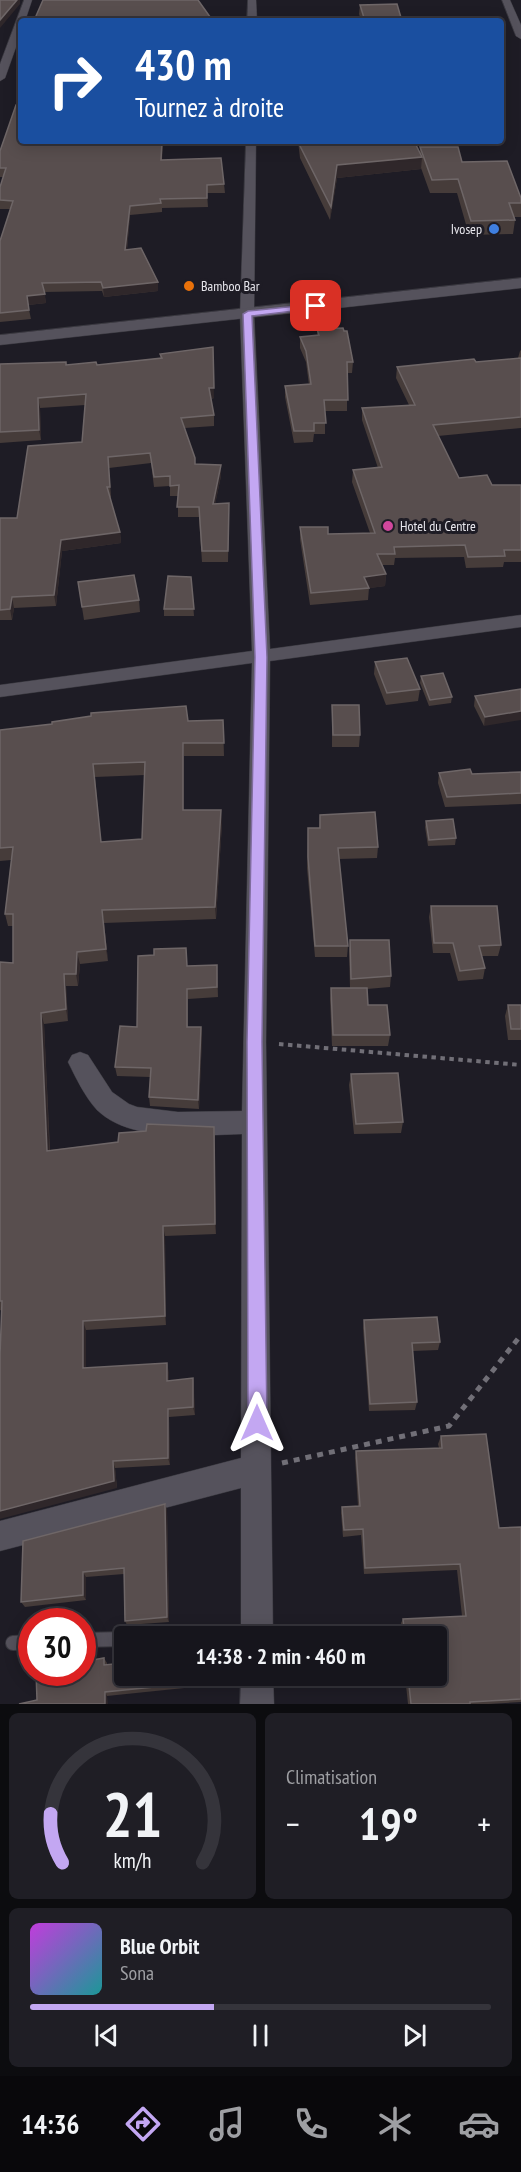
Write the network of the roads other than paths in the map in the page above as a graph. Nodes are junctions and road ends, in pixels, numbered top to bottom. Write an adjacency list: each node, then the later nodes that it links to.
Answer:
1 (28, 0): 4 (street)
2 (252, 0): 5 (street)
3 (506, 0): 7 (street)
4 (22, 18)
5 (252, 18)
6 (18, 30): 8 (street)
7 (521, 36)
8 (3, 74)
9 (250, 144): 11 (street)
10 (521, 283): 11 (street)
11 (248, 314): 12 (street); 14 (street)
12 (0, 340)
13 (521, 621): 14 (street)
14 (261, 657): 15 (street); 17 (street)
15 (0, 691)
16 (80, 1062): 17 (street)
17 (255, 1122): 18 (street)
18 (257, 1469): 19 (street); 20 (street)
19 (0, 1536)
20 (257, 1626)
21 (114, 1639): 22 (lane)
22 (96, 1640)
23 (13, 1643): 24 (lane)
24 (18, 1643)
25 (257, 1686): 26 (street)
26 (257, 1704)

